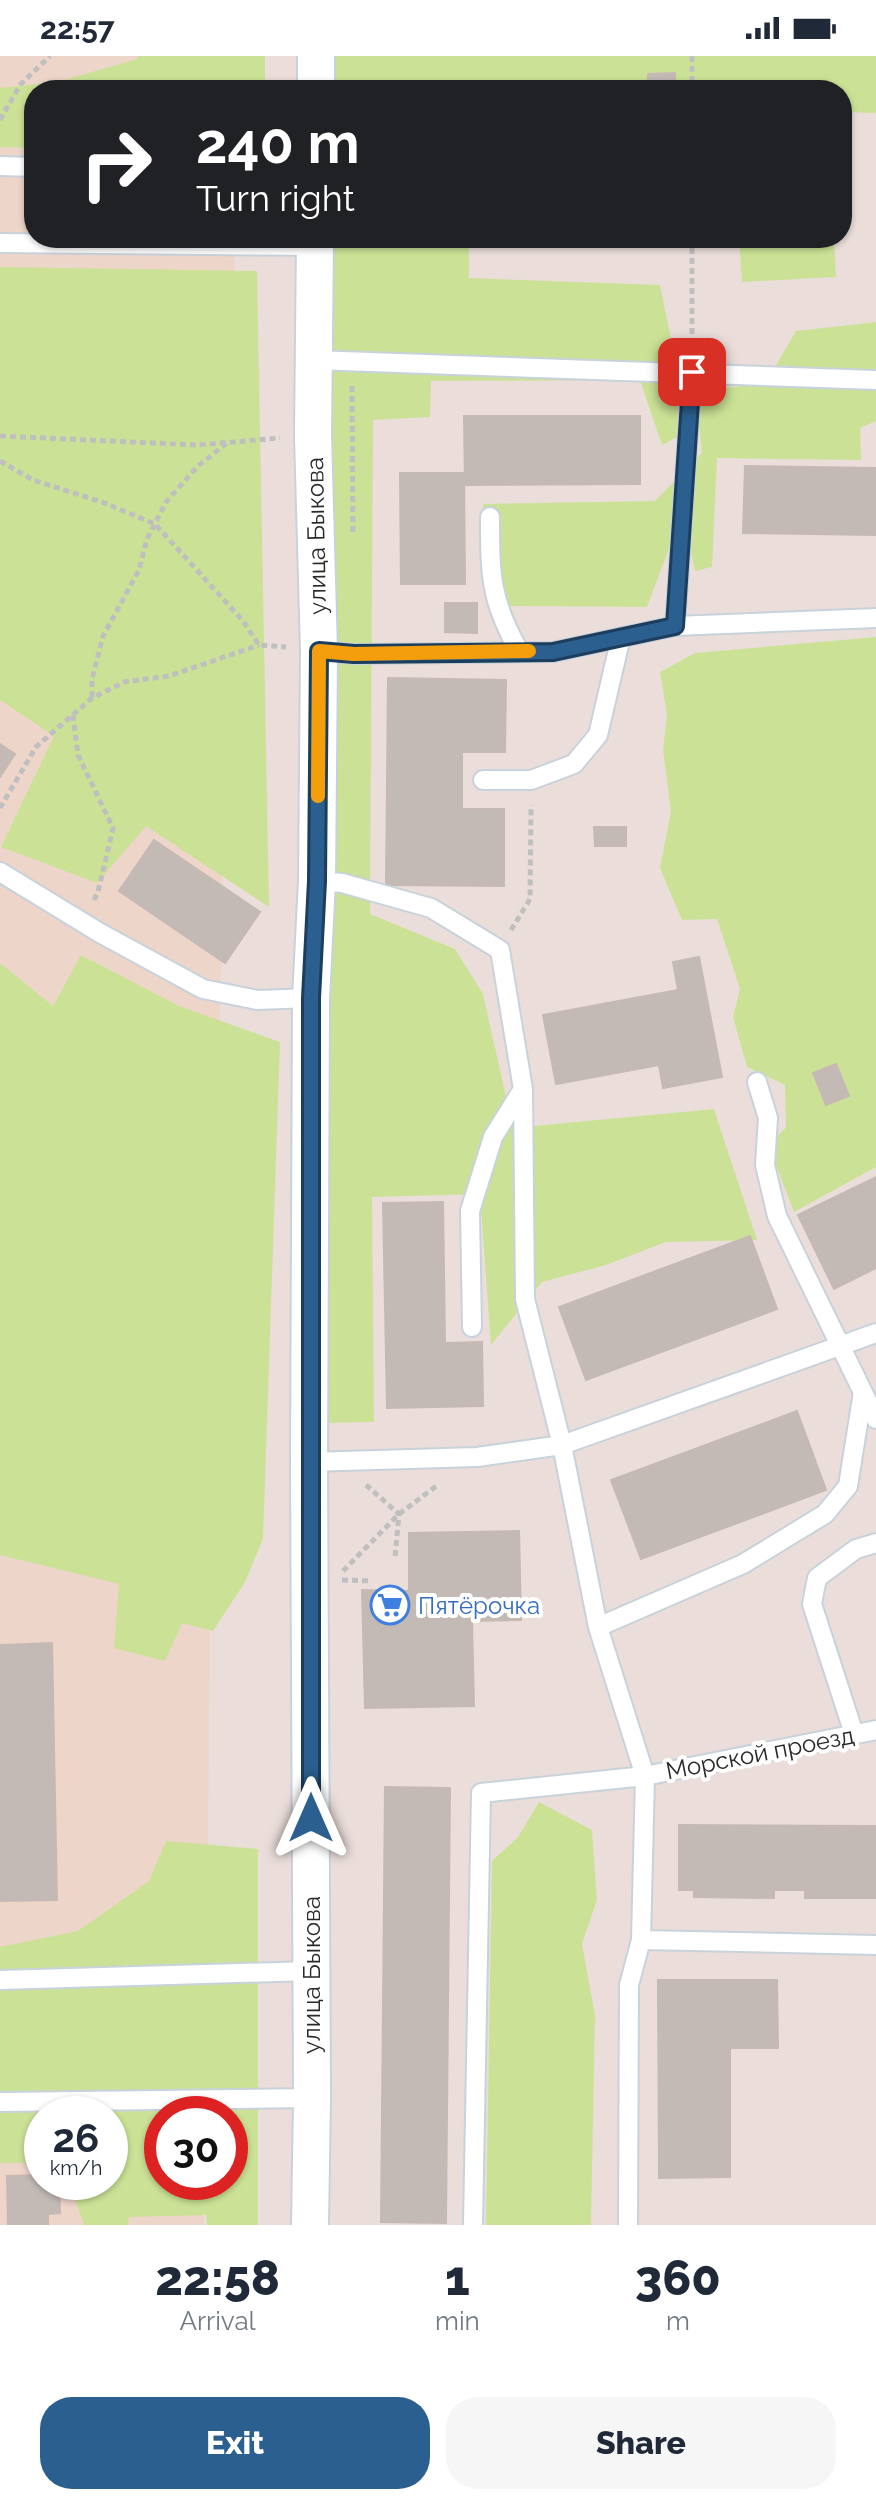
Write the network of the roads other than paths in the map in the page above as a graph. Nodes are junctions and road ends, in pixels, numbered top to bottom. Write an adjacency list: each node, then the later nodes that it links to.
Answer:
1 (316, 56): 2 (street)
2 (316, 80)
3 (0, 166): 4 (lane)
4 (24, 167)
5 (0, 243): 6 (lane)
6 (24, 243)
7 (314, 248): 8 (street, улица Быкова)
8 (314, 360): 9 (lane); 15 (street, улица Быкова)
9 (692, 372): 10 (lane); 13 (lane)
10 (876, 380)
11 (490, 517): 16 (lane)
12 (876, 618): 13 (lane)
13 (675, 626): 14 (lane)
14 (621, 637): 16 (lane); 17 (lane)
15 (319, 651): 16 (lane); 19 (street, улица Быкова)
16 (519, 651)
17 (483, 780)
18 (0, 872): 20 (lane)
19 (317, 881): 20 (street, улица Быкова); 22 (lane)
20 (311, 998): 29 (street, улица Быкова)
21 (757, 1082): 25 (lane)
22 (523, 1089): 23 (lane); 28 (lane)
23 (472, 1327)
24 (876, 1333): 25 (lane)
25 (840, 1346): 26 (lane); 28 (lane)
26 (863, 1392): 27 (lane); 31 (lane)
27 (876, 1419)
28 (562, 1445): 29 (lane); 31 (lane)
29 (309, 1462): 37 (street, улица Быкова)
30 (876, 1543): 33 (lane)
31 (598, 1627): 34 (lane)
32 (876, 1730): 33 (lane, Морской проезд)
33 (854, 1734): 34 (lane, Морской проезд)
34 (645, 1776): 35 (lane); 42 (lane, Морской проезд)
35 (641, 1940): 36 (lane); 43 (lane)
36 (876, 1945)
37 (311, 1971): 38 (lane); 39 (street, улица Быкова)
38 (0, 1980)
39 (312, 2098): 40 (lane); 41 (street, улица Быкова)
40 (0, 2102)
41 (310, 2225)
42 (473, 2225)
43 (628, 2225)

